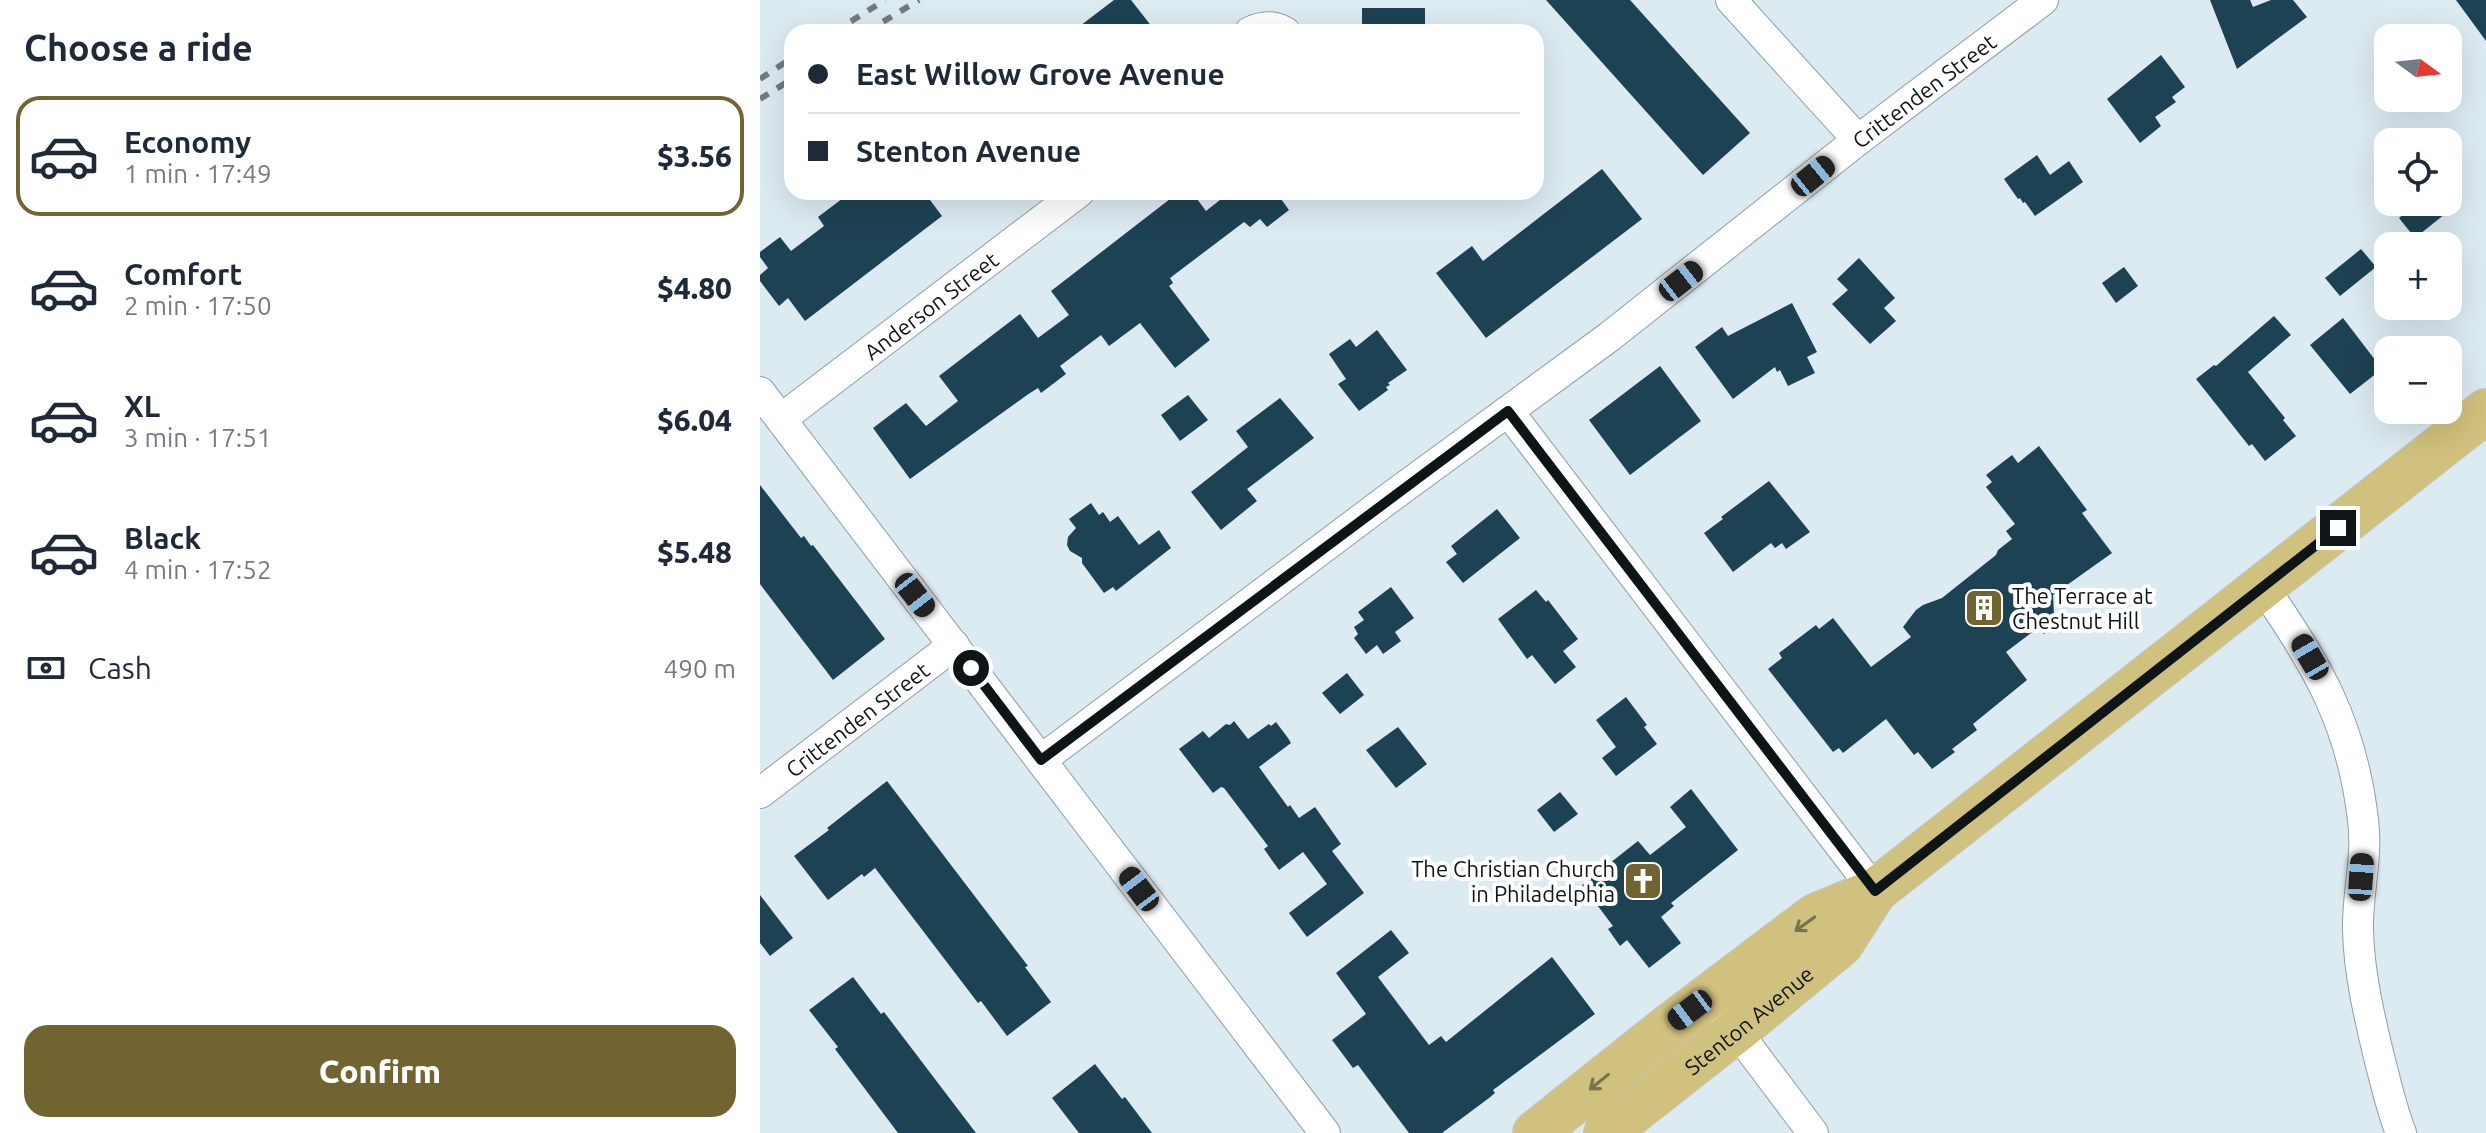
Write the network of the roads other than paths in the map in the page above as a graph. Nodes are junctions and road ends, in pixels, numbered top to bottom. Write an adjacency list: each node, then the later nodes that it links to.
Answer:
1 (1731, 0): 3 (street)
2 (2043, 0): 3 (street, Crittenden Street)
3 (1858, 140): 6 (street, Crittenden Street)
4 (1068, 200): 8 (street, Anderson Street)
5 (760, 392): 8 (street)
6 (1508, 411): 11 (street, Crittenden Street); 13 (street)
7 (2486, 411): 9 (main road, Stenton Avenue)
8 (781, 419): 10 (street)
9 (2263, 587): 13 (main road, Stenton Avenue); 20 (street)
10 (954, 645): 11 (street); 12 (street, Crittenden Street)
11 (1041, 760): 16 (street)
12 (760, 793)
13 (1875, 891): 14 (main road, Stenton Avenue, one-way to 14); 15 (main road, Stenton Avenue)
14 (1708, 996): 15 (street); 17 (main road, Stenton Avenue, one-way to 17)
15 (1737, 1030): 18 (main road, Stenton Avenue); 19 (street)
16 (1325, 1133)
17 (1535, 1133)
18 (1606, 1133)
19 (1813, 1133)
20 (2401, 1133)

